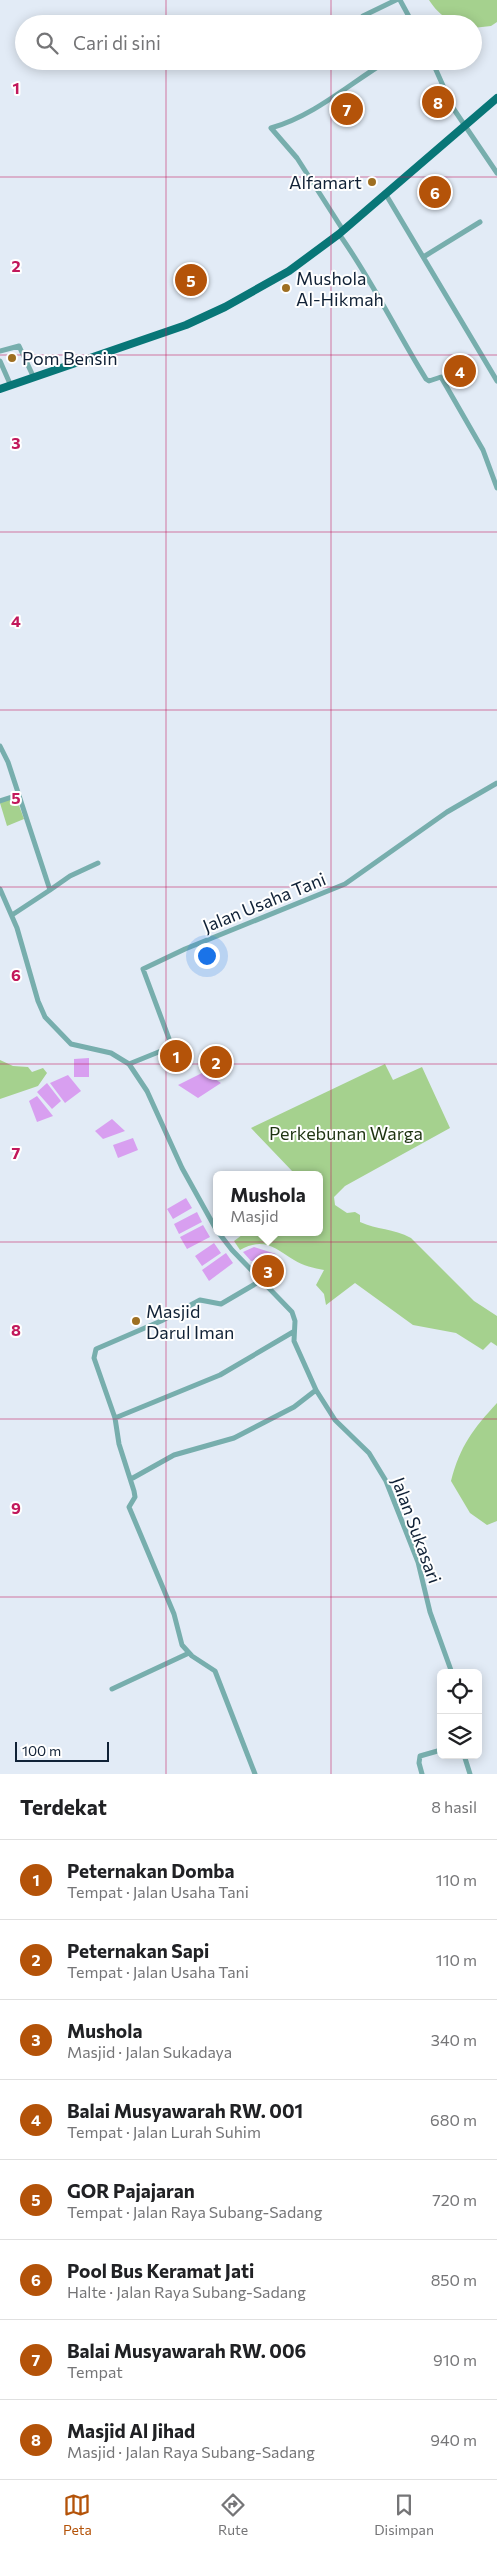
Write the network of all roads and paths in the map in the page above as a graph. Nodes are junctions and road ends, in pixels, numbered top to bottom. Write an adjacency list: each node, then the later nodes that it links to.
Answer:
1 (396, 0): 3 (street)
2 (400, 0): 4 (street)
3 (365, 15)
4 (408, 15)
5 (372, 70): 12 (street)
6 (436, 70): 8 (street)
7 (497, 98): 8 (main road)
8 (464, 124): 9 (street); 10 (main road)
9 (497, 174)
10 (386, 193): 12 (main road); 13 (street)
11 (480, 222): 13 (street)
12 (341, 232): 16 (main road); 20 (street)
13 (424, 256): 17 (street)
14 (0, 351): 16 (street)
15 (0, 361): 18 (street)
16 (34, 378): 18 (main road)
17 (497, 381)
18 (11, 386): 19 (main road)
19 (0, 389)
20 (497, 488)
21 (0, 746): 23 (street)
22 (497, 783): 29 (street, Jalan Usaha Tani)
23 (18, 795): 24 (street); 27 (street)
24 (0, 801)
25 (98, 863): 27 (street)
26 (0, 889): 28 (street)
27 (50, 890): 28 (street)
28 (12, 915): 29 (street)
29 (129, 1064): 30 (street, Jalan Sukasari)
30 (213, 1226)
31 (221, 1236): 32 (street, Jalan Sukasari)
32 (262, 1280): 33 (street, Jalan Sukasari); 35 (street)
33 (293, 1332): 34 (street, Jalan Sukasari); 35 (street)
34 (316, 1390): 36 (street); 38 (street, Jalan Sukasari)
35 (115, 1418): 36 (street)
36 (131, 1479): 37 (street)
37 (189, 1653): 39 (street); 42 (street)
38 (451, 1669)
39 (112, 1689)
40 (437, 1751): 43 (street)
41 (465, 1759): 44 (street)
42 (255, 1774)
43 (422, 1774)
44 (470, 1774)

